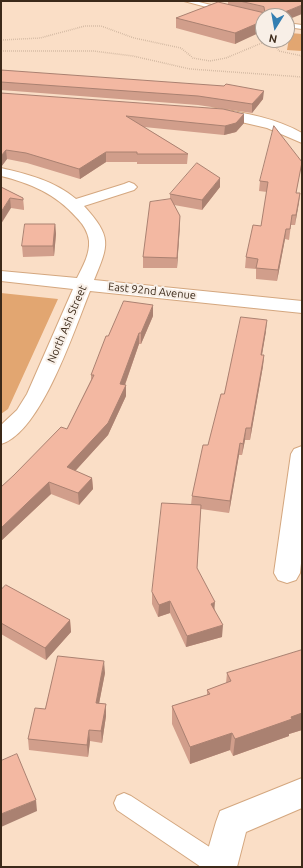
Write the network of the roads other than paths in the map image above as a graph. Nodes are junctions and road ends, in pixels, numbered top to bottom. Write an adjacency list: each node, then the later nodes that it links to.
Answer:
1 (190, 1): 2 (lane)
2 (255, 18)
3 (203, 111): 4 (street)
4 (300, 136)
5 (1, 172): 7 (street, North Ash Street)
6 (129, 188): 7 (street)
7 (74, 204): 9 (street, North Ash Street)
8 (1, 276): 9 (street, East 92nd Avenue)
9 (84, 284): 10 (street, East 92nd Avenue); 11 (street, North Ash Street)
10 (302, 307)
11 (1, 437)
12 (302, 454): 13 (street)
13 (287, 573)
14 (302, 793): 16 (street)
15 (124, 803): 16 (lane)
16 (220, 867)

